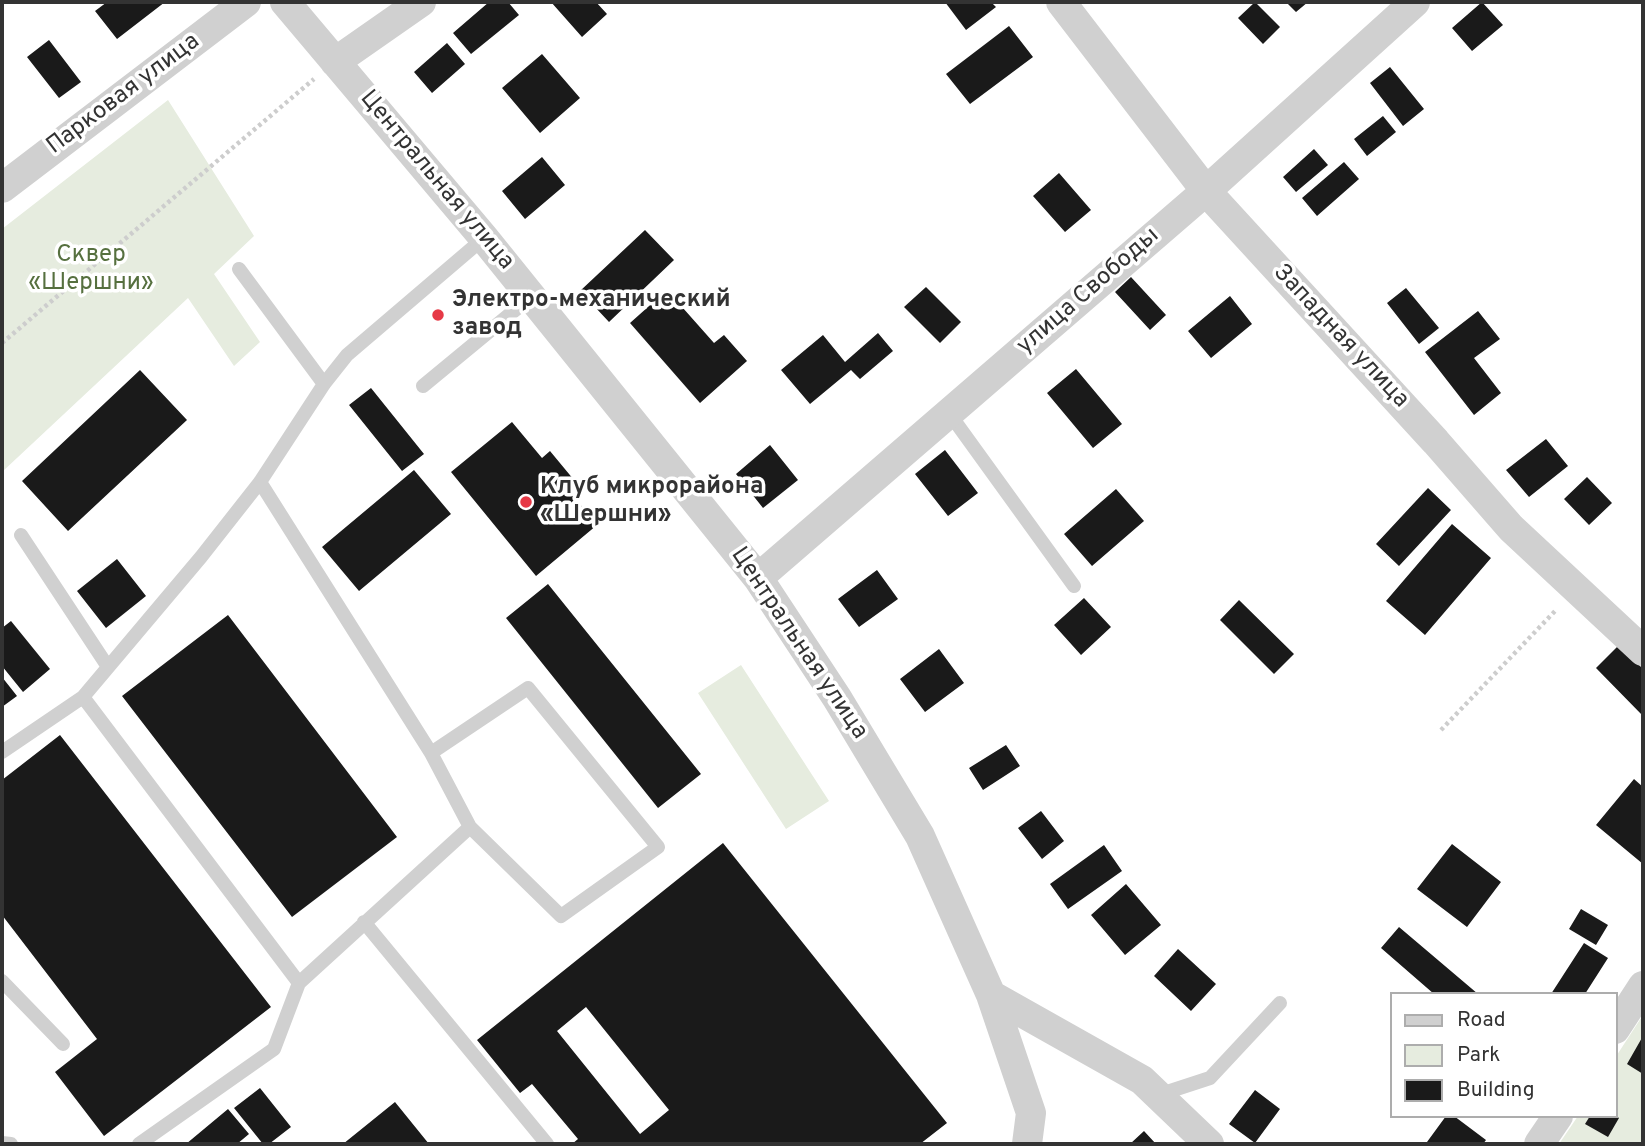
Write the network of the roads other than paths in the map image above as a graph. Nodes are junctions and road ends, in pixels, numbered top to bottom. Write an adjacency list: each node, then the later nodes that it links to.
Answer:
1 (246, 2): 7 (street, Парковая улица)
2 (285, 2): 6 (street, Центральная улица)
3 (421, 2): 6 (street)
4 (1061, 2): 8 (street, Западная улица)
5 (1415, 2): 8 (street, улица Свободы)
6 (335, 62): 9 (street, Центральная улица)
7 (2, 188)
8 (1206, 191): 14 (street, улица Свободы); 19 (street, Западная улица)
9 (484, 238): 11 (street, Центральная улица); 12 (lane)
10 (239, 269): 12 (lane)
11 (532, 296): 13 (lane); 17 (street, Центральная улица)
12 (324, 384): 15 (lane)
13 (423, 386)
14 (949, 413): 17 (street, улица Свободы); 18 (lane)
15 (260, 482): 20 (lane); 23 (lane)
16 (21, 535): 20 (lane)
17 (758, 578): 29 (street, Центральная улица)
18 (1074, 586)
19 (1643, 651)
20 (108, 667): 21 (lane)
21 (83, 697): 22 (lane); 27 (lane)
22 (2, 752)
23 (431, 753): 24 (lane); 24 (lane)
24 (470, 828): 25 (lane)
25 (364, 922): 27 (lane); 38 (lane)
26 (2, 981): 32 (lane)
27 (299, 983): 37 (lane)
28 (1643, 986): 31 (street)
29 (991, 995): 33 (street); 39 (street, Центральная улица)
30 (1280, 1003): 33 (lane)
31 (1617, 1025)
32 (63, 1044)
33 (1158, 1095): 40 (street)
34 (1557, 1118): 41 (street)
35 (2, 1143): 36 (lane)
36 (11, 1144)
37 (139, 1144)
38 (547, 1144)
39 (1027, 1144)
40 (1209, 1144)
41 (1539, 1144)

